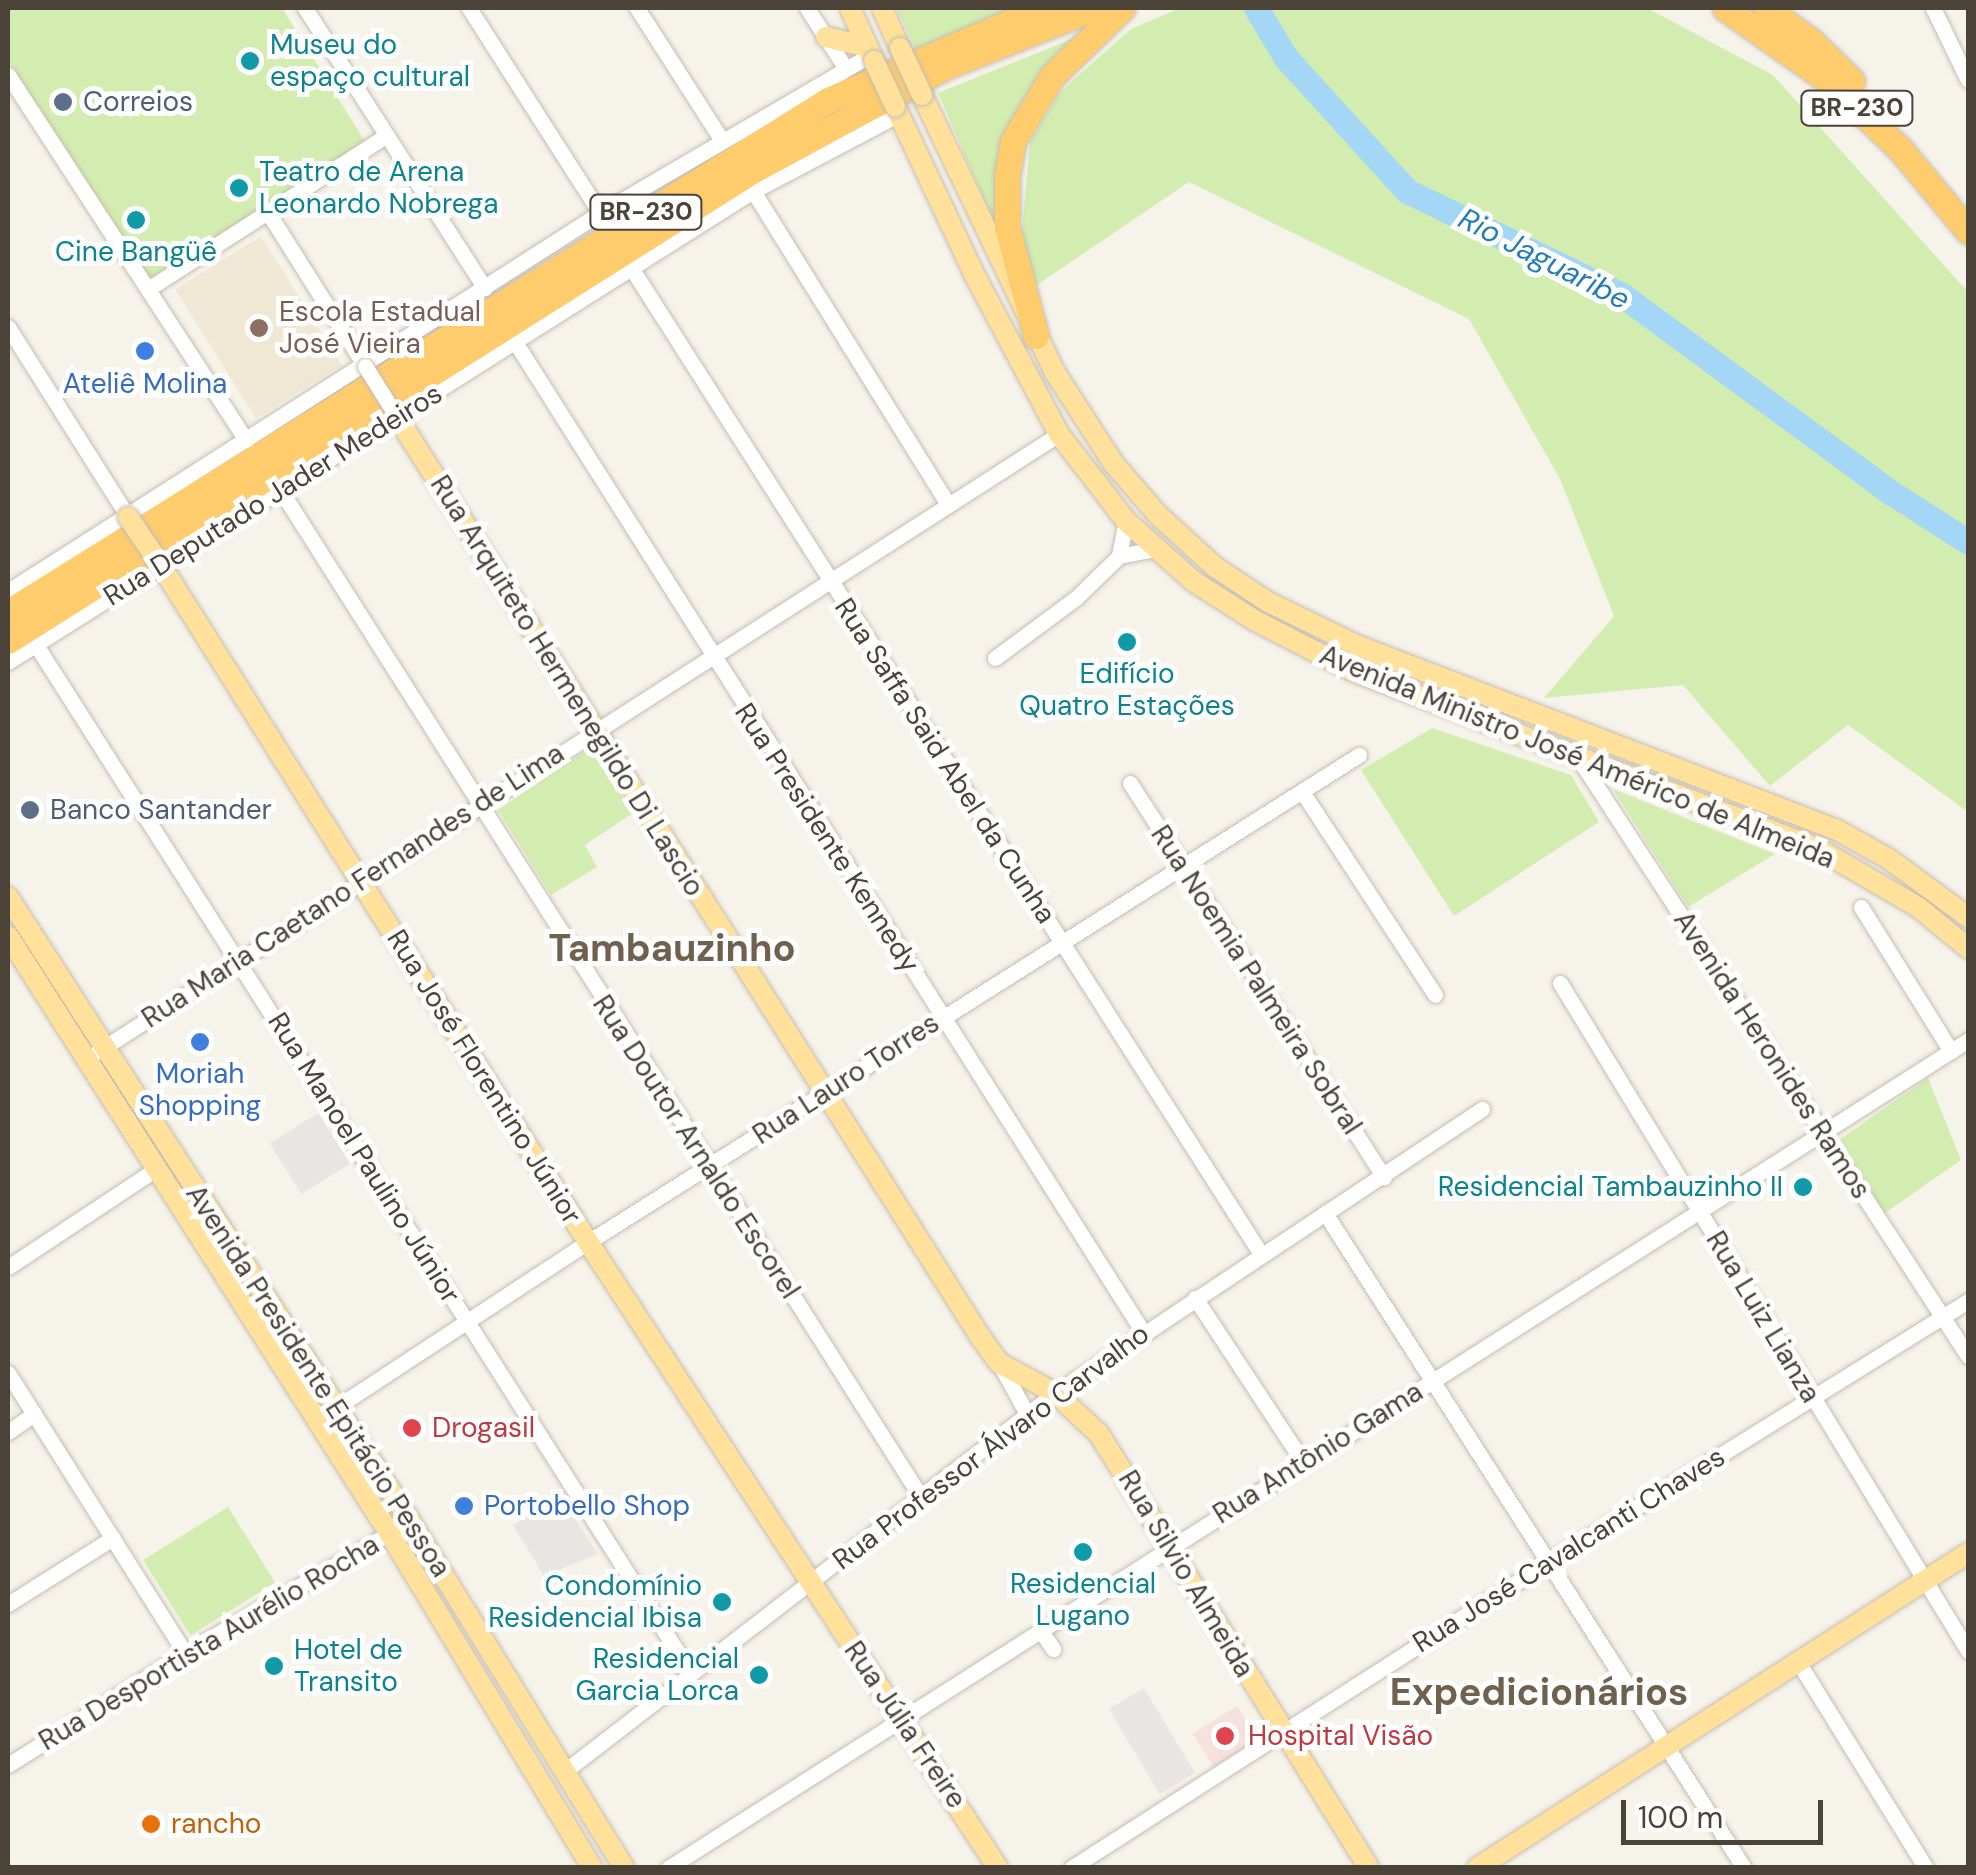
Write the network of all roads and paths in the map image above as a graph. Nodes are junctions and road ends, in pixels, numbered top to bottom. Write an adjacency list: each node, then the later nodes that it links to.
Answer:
1 (304, 8): 20 (street)
2 (469, 8): 25 (street)
3 (637, 8): 21 (street)
4 (807, 8): 14 (street)
5 (840, 8): 15 (street)
6 (850, 8): 15 (main road, Avenida Ministro José Américo de Almeida)
7 (882, 8): 31 (main road, Avenida Ministro José Américo de Almeida, bridge)
8 (1043, 8): 46 (highway, BR-230)
9 (1094, 8): 47 (highway, BR-230)
10 (1122, 8): 31 (highway)
11 (1725, 8): 26 (highway, BR-230)
12 (1766, 8): 23 (highway, BR-230)
13 (1933, 8): 18 (street)
14 (826, 38): 15 (main road); 16 (street)
15 (867, 52): 16 (street); 19 (main road, Avenida Ministro José Américo de Almeida, bridge)
16 (846, 69): 21 (street)
17 (8, 76): 29 (street)
18 (1968, 80)
19 (897, 110): 22 (street, Rua Deputado Jader Medeiros); 35 (main road, Avenida Ministro José Américo de Almeida)
20 (385, 136): 24 (street); 28 (street)
21 (722, 139): 25 (street)
22 (753, 191): 27 (street, Rua Deputado Jader Medeiros); 38 (street)
23 (1968, 204)
24 (267, 211): 29 (street); 33 (street, Rua Arquiteto Hermenegildo Di Lascio)
25 (600, 213): 28 (street)
26 (1968, 232)
27 (630, 266): 32 (street, Rua Deputado Jader Medeiros); 44 (street, Rua Saffa Said Abel da Cunha)
28 (485, 288): 33 (street)
29 (148, 289): 36 (street)
30 (8, 326): 39 (street)
31 (1036, 336): 62 (main road, Avenida Ministro José Américo de Almeida)
32 (514, 342): 34 (street, Rua Deputado Jader Medeiros); 49 (street, Rua Presidente Kennedy)
33 (365, 366): 34 (street, Rua Arquiteto Hermenegildo Di Lascio, bridge); 36 (street)
34 (398, 416): 37 (street, Rua Deputado Jader Medeiros); 52 (main road, Rua Arquiteto Hermenegildo Di Lascio)
35 (1059, 434): 38 (street, Rua Maria Caetano Fernandes de Lima); 40 (main road, Avenida Ministro José Américo de Almeida)
36 (246, 440): 39 (street)
37 (281, 491): 43 (street, Rua Deputado Jader Medeiros); 57 (street, Rua Doutor Arnaldo Escorel)
38 (948, 504): 44 (street, Rua Maria Caetano Fernandes de Lima)
39 (128, 517): 43 (main road, Rua José Florentino Júnior, bridge); 45 (street)
40 (1126, 521): 41 (main road, Avenida Ministro José Américo de Almeida); 42 (street)
41 (1155, 549): 42 (street); 54 (main road, Avenida Ministro José Américo de Almeida)
42 (1119, 556): 50 (street)
43 (162, 566): 48 (street, Rua Deputado Jader Medeiros); 59 (main road, Rua José Florentino Júnior)
44 (829, 580): 49 (street, Rua Maria Caetano Fernandes de Lima); 63 (street, Rua Saffa Said Abel da Cunha)
45 (8, 591)
46 (8, 612)
47 (8, 641)
48 (36, 645): 51 (street, Rua Deputado Jader Medeiros); 66 (street, Rua Manoel Paulino Júnior)
49 (710, 655): 52 (street, Rua Maria Caetano Fernandes de Lima); 69 (street, Rua Presidente Kennedy)
50 (995, 658)
51 (8, 662)
52 (594, 730): 57 (street, Rua Maria Caetano Fernandes de Lima); 73 (main road, Rua Arquiteto Hermenegildo Di Lascio)
53 (1360, 755): 56 (street, Rua Lauro Torres)
54 (1576, 756): 65 (main road, Avenida Ministro José Américo de Almeida); 75 (street, Avenida Heronides Ramos)
55 (1130, 784): 58 (street, Rua Noemia Palmeira Sobral)
56 (1303, 793): 58 (street, Rua Lauro Torres); 68 (street)
57 (478, 804): 59 (street, Rua Maria Caetano Fernandes de Lima); 76 (street, Rua Doutor Arnaldo Escorel)
58 (1181, 867): 63 (street, Rua Lauro Torres); 78 (street, Rua Noemia Palmeira Sobral)
59 (361, 881): 66 (street, Rua Maria Caetano Fernandes de Lima); 81 (main road, Rua José Florentino Júnior)
60 (8, 897): 72 (main road, Avenida Presidente Epitácio Pessoa)
61 (1861, 907): 71 (street)
62 (1968, 916)
63 (1062, 943): 69 (street, Rua Lauro Torres); 82 (street, Rua Saffa Said Abel da Cunha)
64 (11, 948): 72 (main road, Avenida Presidente Epitácio Pessoa)
65 (1968, 948)
66 (239, 959): 72 (street, Rua Maria Caetano Fernandes de Lima); 87 (street, Rua Manoel Paulino Júnior)
67 (1560, 983): 79 (street, Rua Luiz Lianza)
68 (1435, 995)
69 (942, 1018): 73 (street, Rua Lauro Torres); 88 (street, Rua Presidente Kennedy)
70 (1968, 1040): 71 (street, Rua Antônio Gama)
71 (1951, 1051): 75 (street, Rua Antônio Gama)
72 (95, 1054): 77 (main road, Avenida Presidente Epitácio Pessoa); 95 (main road, Avenida Presidente Epitácio Pessoa)
73 (825, 1096): 76 (street, Rua Lauro Torres); 90 (main road, Rua Arquiteto Hermenegildo Di Lascio)
74 (1482, 1109): 78 (street, Rua Professor Álvaro Carvalho)
75 (1824, 1134): 79 (street, Rua Antônio Gama); 86 (street, Avenida Heronides Ramos)
76 (707, 1166): 81 (street, Rua Lauro Torres); 100 (street, Rua Doutor Arnaldo Escorel)
77 (156, 1170): 83 (street); 102 (main road, Avenida Presidente Epitácio Pessoa)
78 (1384, 1176): 80 (street, Rua Professor Álvaro Carvalho)
79 (1699, 1212): 92 (street, Rua Antônio Gama); 94 (street, Rua Luiz Lianza)
80 (1325, 1213): 82 (street, Rua Professor Álvaro Carvalho); 92 (street)
81 (588, 1242): 87 (street, Rua Lauro Torres); 108 (main road, Rua José Florentino Júnior)
82 (1261, 1254): 84 (street, Rua Professor Álvaro Carvalho)
83 (8, 1267)
84 (1196, 1298): 88 (street, Rua Professor Álvaro Carvalho); 99 (street)
85 (1968, 1301): 86 (street, Rua José Cavalcanti Chaves)
86 (1944, 1316): 89 (street, Avenida Heronides Ramos); 94 (street, Rua José Cavalcanti Chaves)
87 (468, 1323): 95 (street, Rua Lauro Torres); 115 (street, Rua Manoel Paulino Júnior)
88 (1143, 1332): 93 (street, Rua Professor Álvaro Carvalho)
89 (1968, 1356)
90 (999, 1363): 93 (main road, Rua Arquiteto Hermenegildo Di Lascio); 97 (street, Rua Arquiteto Hermenegildo Di Lascio)
91 (8, 1373): 96 (street)
92 (1434, 1380): 99 (street, Rua Antônio Gama); 106 (street)
93 (1055, 1393): 97 (street, Rua Professor Álvaro Carvalho); 104 (main road, Rua Silvio Almeida)
94 (1812, 1396): 106 (street, Rua José Cavalcanti Chaves); 107 (street, Rua Luiz Lianza)
95 (334, 1408): 101 (main road, Avenida Presidente Epitácio Pessoa)
96 (34, 1414): 98 (street); 103 (street)
97 (1027, 1414): 100 (street, Rua Professor Álvaro Carvalho)
98 (8, 1432)
99 (1303, 1462): 104 (street, Rua Antônio Gama)
100 (921, 1497): 108 (street, Rua Professor Álvaro Carvalho)
101 (410, 1521): 102 (street, Rua Desportista Aurélio Rocha); 120 (main road, Avenida Presidente Epitácio Pessoa)
102 (390, 1534): 113 (street, Rua Desportista Aurélio Rocha); 121 (main road, Avenida Presidente Epitácio Pessoa)
103 (113, 1538): 109 (street); 113 (street)
104 (1169, 1546): 110 (street, Rua Antônio Gama); 117 (main road, Rua Silvio Almeida)
105 (1968, 1553): 107 (main road)
106 (1550, 1561): 117 (street, Rua José Cavalcanti Chaves); 118 (street)
107 (1924, 1581): 112 (street, Rua Luiz Lianza); 114 (main road)
108 (810, 1584): 115 (street, Rua Professor Álvaro Carvalho); 116 (main road, Rua Júlia Freire)
109 (8, 1604)
110 (1041, 1631): 111 (street); 116 (street, Rua Antônio Gama)
111 (1052, 1649)
112 (1968, 1651)
113 (184, 1653): 119 (street, Rua Desportista Aurélio Rocha)
114 (1800, 1664): 118 (main road); 129 (street)
115 (691, 1673): 120 (street, Rua Professor Álvaro Carvalho)
116 (904, 1721): 123 (street, Rua Antônio Gama); 124 (main road, Rua Júlia Freire)
117 (1283, 1732): 125 (street, Rua José Cavalcanti Chaves); 126 (main road, Rua Silvio Almeida)
118 (1667, 1750): 127 (main road); 128 (street)
119 (8, 1765)
120 (565, 1771): 122 (main road, Avenida Presidente Epitácio Pessoa)
121 (592, 1868)
122 (624, 1868)
123 (668, 1868)
124 (998, 1868)
125 (1071, 1868)
126 (1370, 1868)
127 (1477, 1868)
128 (1744, 1868)
129 (1926, 1868)

